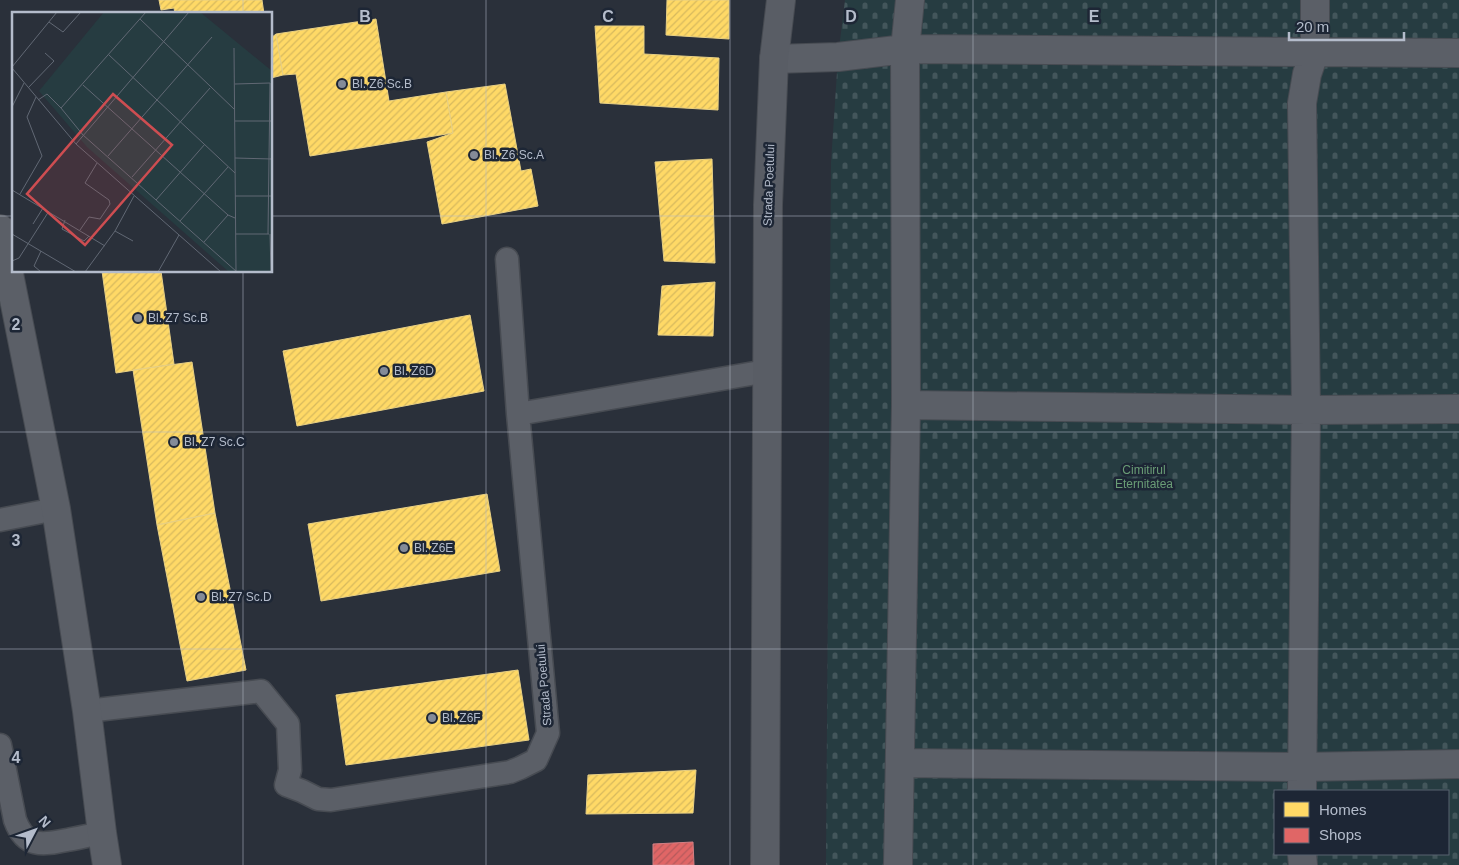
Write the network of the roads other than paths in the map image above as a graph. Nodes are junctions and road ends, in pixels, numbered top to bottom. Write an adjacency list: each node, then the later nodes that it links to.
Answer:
1 (781, 0): 7 (street, Strada Poetului)
2 (910, 0): 4 (street)
3 (1315, 0): 5 (street)
4 (905, 49): 5 (street); 7 (street); 12 (street)
5 (1315, 51): 6 (street); 14 (street)
6 (1459, 52)
7 (774, 58): 11 (street, Strada Poetului)
8 (1, 239): 10 (street)
9 (507, 259): 15 (lane)
10 (8, 318): 16 (street)
11 (767, 371): 15 (lane); 25 (street, Strada Poetului)
12 (906, 405): 14 (street); 20 (street)
13 (1459, 409): 14 (street)
14 (1306, 410): 22 (street)
15 (518, 414): 18 (lane, Strada Poetului)
16 (56, 510): 17 (lane); 18 (street)
17 (0, 520)
18 (87, 711): 23 (street)
19 (0, 745): 23 (lane)
20 (900, 763): 22 (street); 26 (street)
21 (1459, 764): 22 (street)
22 (1302, 779)
23 (102, 833): 24 (street)
24 (108, 865)
25 (765, 865)
26 (898, 865)

